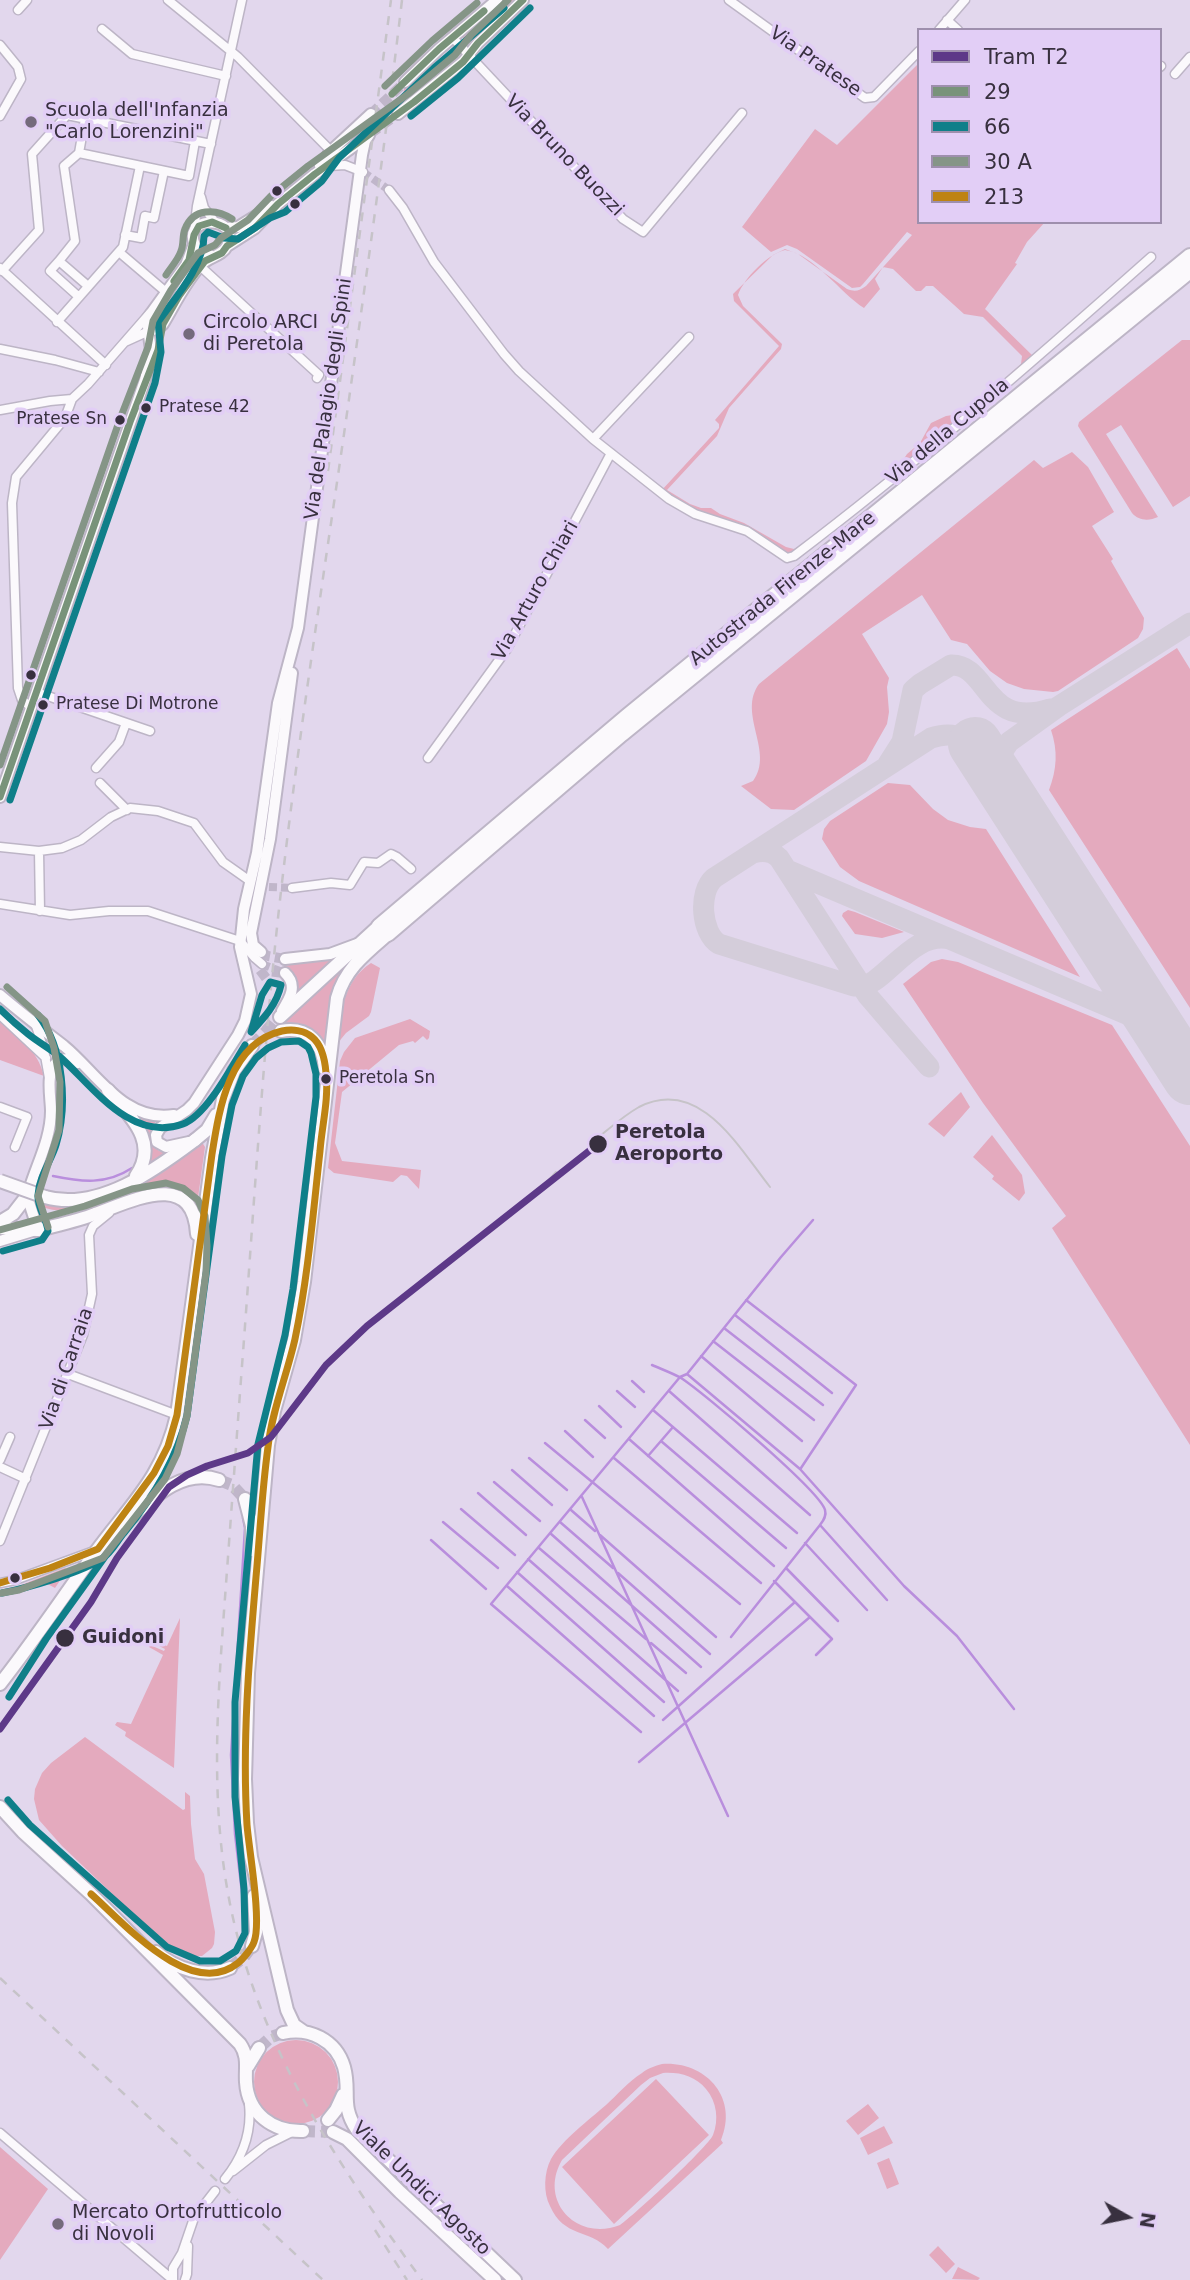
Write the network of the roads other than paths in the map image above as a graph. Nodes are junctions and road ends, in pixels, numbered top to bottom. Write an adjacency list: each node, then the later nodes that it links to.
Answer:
1 (27, 0): 8 (street)
2 (168, 0): 15 (street)
3 (242, 0): 15 (street)
4 (497, 0): 13 (main road)
5 (523, 0): 17 (main road)
6 (729, 0): 16 (street, Via Pratese)
7 (965, 0): 9 (street)
8 (18, 10)
9 (947, 20): 10 (street); 11 (street)
10 (941, 28)
11 (956, 28)
12 (102, 29): 20 (street)
13 (453, 38): 17 (street); 21 (main road)
14 (0, 46): 25 (street)
15 (231, 52): 20 (street); 31 (street)
16 (917, 53)
17 (468, 56): 22 (street, Via Bruno Buozzi); 24 (main road)
18 (1190, 57): 19 (street)
19 (1175, 74)
20 (226, 76): 28 (street)
21 (405, 82)
22 (742, 113)
23 (371, 114): 31 (main road)
24 (398, 114)
25 (0, 116)
26 (85, 119): 27 (street); 29 (street); 49 (street)
27 (195, 141): 28 (street); 33 (street)
28 (211, 144): 35 (street)
29 (79, 153): 32 (street); 47 (street)
30 (344, 154): 31 (main road); 34 (street); 34 (main road, Via del Palagio degli Spini)
31 (323, 163): 34 (street); 37 (main road)
32 (140, 166): 33 (street); 40 (street)
33 (164, 171): 40 (street)
34 (362, 171): 67 (main road, Via del Palagio degli Spini)
35 (201, 190): 38 (street); 41 (street)
36 (389, 190): 65 (street, Via della Cupola)
37 (278, 204): 39 (main road); 42 (main road)
38 (215, 222): 39 (main road); 41 (main road)
39 (226, 228): 42 (main road)
40 (125, 235): 43 (street)
41 (194, 238): 44 (main road); 52 (main road)
42 (227, 246): 44 (main road)
43 (119, 252): 51 (street); 52 (street)
44 (212, 256): 48 (main road)
45 (1190, 256): 84 (highway, Autostrada Firenze-Mare)
46 (1151, 257): 66 (street, Via della Cupola)
47 (58, 261): 51 (street); 53 (street)
48 (200, 266): 56 (main road); 62 (street)
49 (1, 270): 55 (street)
50 (1190, 271): 84 (highway, Autostrada Firenze-Mare)
51 (89, 286): 53 (street)
52 (166, 292): 54 (main road)
53 (79, 296): 55 (street)
54 (150, 313): 56 (main road); 58 (street)
55 (57, 322): 60 (street)
56 (149, 331): 58 (street); 68 (main road)
57 (690, 337): 65 (street)
58 (122, 344): 60 (street)
59 (0, 349): 61 (street)
60 (106, 365): 61 (street)
61 (99, 372): 63 (street)
62 (317, 378)
63 (72, 399): 64 (street); 69 (street)
64 (0, 410)
65 (593, 439): 66 (street, Via della Cupola)
66 (611, 453): 72 (street, Via Arturo Chiari)
67 (298, 628): 80 (main road, Via del Palagio degli Spini); 80 (main road, Via del Palagio degli Spini)
68 (36, 692): 69 (main road); 70 (street)
69 (31, 707): 75 (main road)
70 (126, 723): 71 (street); 73 (street)
71 (150, 731)
72 (428, 758)
73 (96, 768)
74 (100, 783): 76 (street)
75 (0, 797)
76 (127, 810): 78 (street); 80 (street)
77 (0, 847): 78 (street)
78 (39, 851): 83 (street)
79 (411, 869): 81 (street)
80 (260, 884): 85 (main road, Via del Palagio degli Spini)
81 (292, 888)
82 (0, 904): 83 (street)
83 (40, 911): 85 (street)
84 (383, 930): 86 (main road); 101 (main road)
85 (245, 938): 87 (main road); 91 (main road, Via del Palagio degli Spini)
86 (359, 943): 88 (main road); 94 (main road)
87 (259, 958)
88 (285, 959)
89 (285, 973): 94 (main road)
90 (259, 977): 91 (main road)
91 (251, 994): 104 (main road, Via del Palagio degli Spini)
92 (0, 995): 95 (main road)
93 (0, 1015): 97 (street)
94 (281, 1020): 101 (main road)
95 (36, 1026): 97 (street); 98 (main road)
96 (253, 1046): 102 (main road)
97 (46, 1058): 99 (street)
98 (81, 1064): 99 (main road); 100 (main road)
99 (50, 1084): 109 (main road)
100 (108, 1090): 104 (main road); 107 (main road)
101 (327, 1090): 128 (main road)
102 (223, 1099): 105 (main road); 115 (main road)
103 (0, 1107): 106 (street)
104 (179, 1115): 105 (main road, Via del Palagio degli Spini)
105 (195, 1140): 107 (main road)
106 (15, 1147)
107 (134, 1179): 108 (main road, bridge)
108 (0, 1181)
109 (28, 1191): 111 (main road); 113 (main road)
110 (122, 1204): 113 (main road); 115 (main road); 116 (street, Via di Carraia)
111 (0, 1222)
112 (0, 1228): 113 (main road)
113 (38, 1230): 114 (street)
114 (0, 1241)
115 (196, 1271): 117 (main road)
116 (68, 1374): 117 (street); 121 (street, Via di Carraia)
117 (177, 1415): 125 (main road)
118 (10, 1437): 119 (street, Via di Carraia)
119 (0, 1460)
120 (0, 1467): 121 (street)
121 (26, 1479): 124 (street, Via di Carraia)
122 (219, 1480): 125 (main road)
123 (245, 1499): 128 (main road)
124 (0, 1541)
125 (97, 1550): 126 (street); 127 (main road)
126 (0, 1583)
127 (20, 1659): 129 (main road); 130 (main road)
128 (248, 1673): 134 (main road)
129 (0, 1684)
130 (0, 1691)
131 (0, 1807): 133 (main road)
132 (0, 1817): 133 (main road)
133 (23, 1832): 135 (main road)
134 (251, 1857): 136 (main road); 138 (main road)
135 (98, 1901): 137 (main road); 141 (main road)
136 (251, 1947)
137 (230, 1968)
138 (304, 2032): 139 (main road); 142 (main road, Viale Undici Agosto)
139 (283, 2033)
140 (259, 2048): 141 (main road)
141 (246, 2076): 143 (main road)
142 (345, 2088): 154 (main road, Viale Undici Agosto); 155 (main road, Viale Undici Agosto)
143 (248, 2095): 144 (main road); 144 (street)
144 (298, 2131)
145 (0, 2133): 149 (street)
146 (215, 2190): 147 (street)
147 (191, 2226): 148 (street); 150 (street)
148 (179, 2257): 149 (street); 151 (street)
149 (153, 2263): 151 (street)
150 (187, 2267): 152 (street); 153 (street)
151 (173, 2280)
152 (185, 2280)
153 (191, 2280)
154 (495, 2280)
155 (516, 2280)

